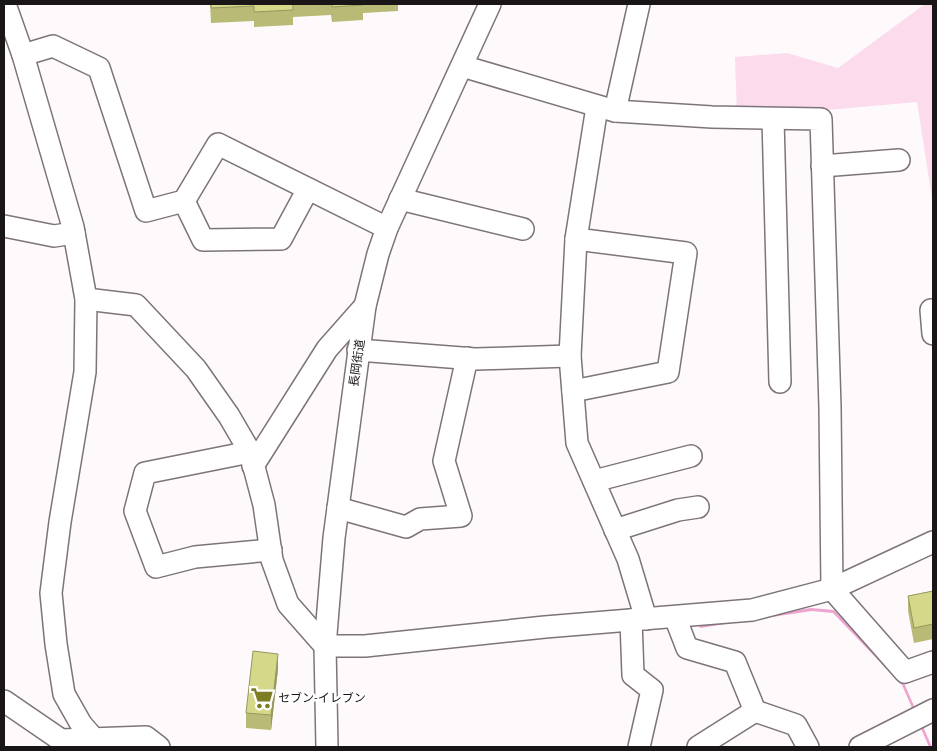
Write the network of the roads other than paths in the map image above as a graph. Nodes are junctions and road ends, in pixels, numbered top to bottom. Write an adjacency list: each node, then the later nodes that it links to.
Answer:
1 (5, 4): 4 (street)
2 (490, 4): 5 (street, 長岡街道)
3 (639, 4): 6 (street)
4 (23, 55): 12 (street); 16 (street)
5 (462, 66): 6 (street); 11 (street, 長岡街道)
6 (606, 109): 7 (street); 17 (street)
7 (773, 119): 9 (street); 25 (street)
8 (899, 160): 9 (street)
9 (822, 166): 35 (street)
10 (308, 188): 12 (street); 12 (street); 14 (street)
11 (400, 199): 14 (street, 長岡街道); 15 (street)
12 (184, 201)
13 (4, 226): 16 (street)
14 (387, 228): 19 (street, 長岡街道)
15 (523, 229)
16 (74, 233): 18 (street)
17 (576, 239): 23 (street); 26 (street)
18 (86, 299): 28 (street); 43 (street)
19 (365, 306): 22 (street, 長岡街道); 28 (street)
20 (931, 310): 21 (street)
21 (933, 334)
22 (358, 350): 24 (street); 31 (street, 長岡街道)
23 (570, 356): 24 (street); 26 (street)
24 (467, 358): 31 (street)
25 (780, 382)
26 (573, 391): 29 (street)
27 (691, 456): 29 (street)
28 (251, 459): 34 (street); 34 (street)
29 (594, 481): 32 (street)
30 (698, 507): 32 (street)
31 (338, 508): 38 (street, 長岡街道)
32 (616, 530): 37 (street)
33 (929, 548): 35 (street)
34 (271, 550): 38 (street)
35 (832, 589): 36 (street); 39 (street)
36 (675, 617): 37 (street); 42 (street)
37 (639, 620): 38 (street); 46 (street)
38 (324, 646): 45 (street, 長岡街道)
39 (933, 662)
40 (4, 701): 43 (street)
41 (933, 710): 49 (street)
42 (754, 711): 47 (street); 48 (street)
43 (97, 743): 44 (street)
44 (159, 747)
45 (327, 747)
46 (639, 747)
47 (698, 747)
48 (808, 747)
49 (860, 747)

